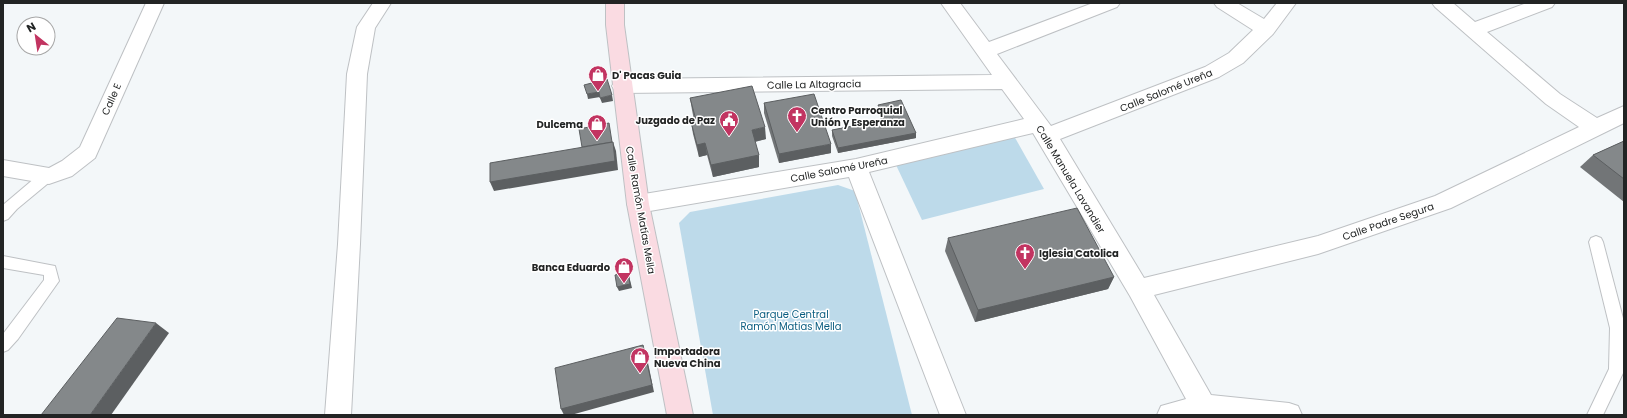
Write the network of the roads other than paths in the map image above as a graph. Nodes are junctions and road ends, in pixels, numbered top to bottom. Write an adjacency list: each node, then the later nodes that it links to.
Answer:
1 (154, 3): 20 (street, Calle E)
2 (382, 3): 28 (street)
3 (615, 3): 14 (main road, Calle Ramón Matías Mella)
4 (950, 3): 12 (street, Calle Manuela Lavandier)
5 (1110, 3): 12 (street)
6 (1223, 3): 10 (street)
7 (1287, 3): 10 (street, Calle Salomé Ureña)
8 (1441, 3): 11 (street)
9 (1546, 3): 11 (street)
10 (1266, 29): 17 (street, Calle Salomé Ureña)
11 (1472, 30): 16 (street)
12 (985, 51): 13 (street, Calle Manuela Lavandier)
13 (1006, 82): 14 (street, Calle La Altagracia); 17 (street, Calle Manuela Lavandier)
14 (622, 86): 21 (main road, Calle Ramón Matías Mella)
15 (1624, 114): 16 (street, Calle Padre Segura)
16 (1595, 127): 25 (street, Calle Padre Segura)
17 (1042, 130): 18 (street, Calle Salomé Ureña); 25 (street, Calle Manuela Lavandier)
18 (856, 167): 21 (street, Calle Salomé Ureña); 30 (street)
19 (3, 168): 20 (street)
20 (47, 176): 22 (lane)
21 (638, 204): 29 (main road, Calle Ramón Matías Mella)
22 (3, 215)
23 (1596, 242): 33 (lane)
24 (3, 262): 26 (lane)
25 (1138, 289): 27 (street, Calle Manuela Lavandier)
26 (3, 345)
27 (1204, 406): 31 (street); 32 (street)
28 (338, 415)
29 (680, 415)
30 (953, 415)
31 (1170, 415)
32 (1289, 415)
33 (1595, 415)

